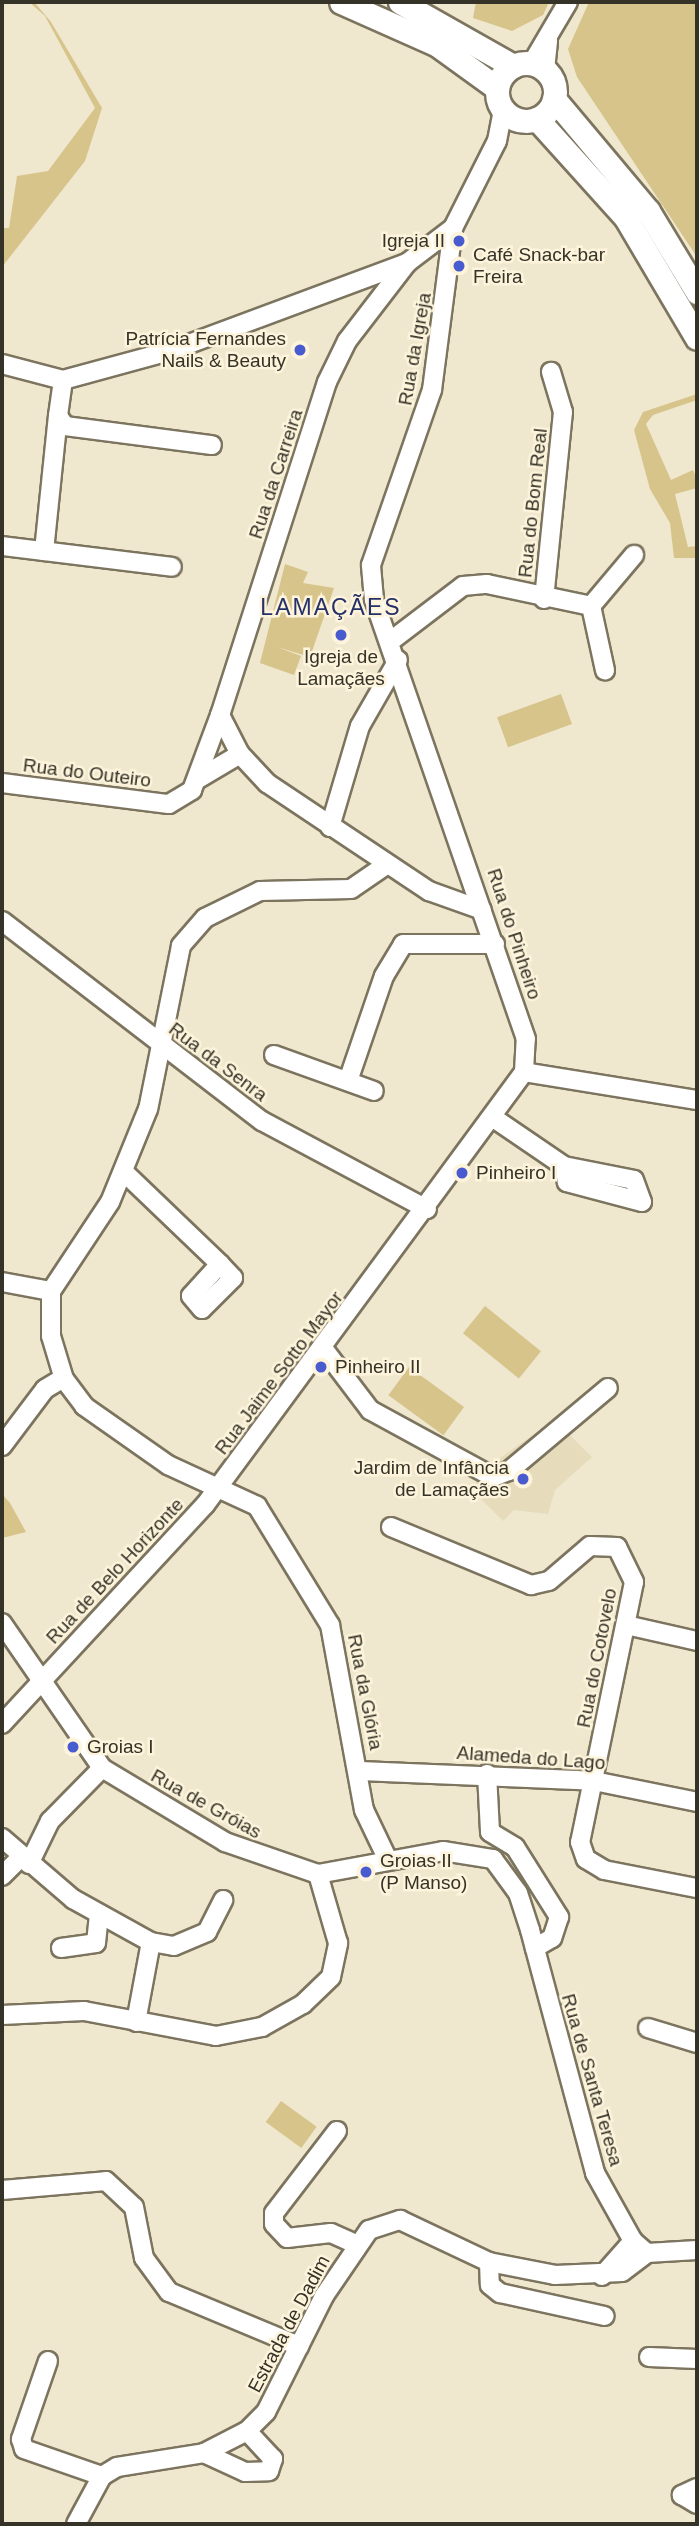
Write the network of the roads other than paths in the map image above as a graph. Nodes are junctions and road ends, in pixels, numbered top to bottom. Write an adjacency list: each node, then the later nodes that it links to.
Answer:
1 (341, 2): 5 (main road)
2 (400, 2): 4 (main road)
3 (568, 2): 4 (street)
4 (530, 66): 5 (main road); 6 (main road)
5 (497, 88): 7 (main road)
6 (554, 99): 7 (main road); 10 (main road)
7 (519, 116): 8 (street, Rua da Igreja); 11 (main road)
8 (453, 228): 9 (street); 20 (street, Rua da Igreja)
9 (407, 264): 14 (street); 27 (street, Rua da Carreira)
10 (697, 292)
11 (697, 338)
12 (2, 364): 14 (street)
13 (551, 372): 22 (street, Rua do Bom Real)
14 (63, 380): 15 (street)
15 (58, 416): 16 (street); 18 (street)
16 (212, 445)
17 (2, 547): 18 (street)
18 (44, 551): 21 (street)
19 (634, 555): 23 (street)
20 (371, 565): 24 (street, Rua do Pinheiro)
21 (172, 567)
22 (544, 599): 23 (street, Rua do Bom Real); 24 (street, Rua do Bom Real)
23 (591, 606): 26 (street)
24 (392, 640): 25 (street, Rua do Pinheiro)
25 (398, 660): 31 (street); 33 (street, Rua do Pinheiro)
26 (605, 670)
27 (220, 715): 28 (street); 29 (street, Rua da Carreira)
28 (240, 754): 29 (street); 31 (street)
29 (198, 779): 30 (street, Rua do Outeiro)
30 (2, 783)
31 (330, 827): 32 (street)
32 (386, 865): 33 (street); 36 (street)
33 (482, 910): 35 (street, Rua do Pinheiro)
34 (2, 921): 36 (street, Rua da Senra)
35 (495, 944): 38 (street, Rua do Pinheiro); 39 (street)
36 (163, 1047): 44 (street); 45 (street, Rua da Senra)
37 (274, 1055): 39 (street)
38 (524, 1072): 41 (street); 42 (street, Rua do Pinheiro)
39 (348, 1081): 40 (street)
40 (374, 1091)
41 (697, 1100)
42 (495, 1119): 43 (street); 45 (street, Rua do Pinheiro)
43 (564, 1166)
44 (125, 1173): 46 (street); 49 (street)
45 (427, 1209): 48 (street, Rua do Pinheiro)
46 (220, 1264)
47 (2, 1282): 49 (street)
48 (374, 1284): 50 (street, Rua Jaime Sotto Mayor)
49 (51, 1291): 51 (street)
50 (323, 1348): 52 (street); 54 (street, Rua Jaime Sotto Mayor)
51 (63, 1378): 53 (street); 54 (street, Rua da Glória)
52 (608, 1388)
53 (2, 1446)
54 (218, 1487): 59 (street, Rua de Belo Horizonte); 62 (street, Rua da Glória)
55 (391, 1527): 57 (street, Rua do Cotovelo)
56 (2, 1623): 59 (street, Rua de Gróias)
57 (626, 1625): 58 (street); 64 (street, Rua do Cotovelo)
58 (697, 1641)
59 (38, 1679): 60 (street, Rua de Belo Horizonte); 61 (street, Rua de Gróias)
60 (2, 1724)
61 (102, 1768): 67 (street); 69 (street, Rua de Gróias)
62 (360, 1770): 63 (street, Alameda do Lago); 68 (street, Rua da Glória)
63 (488, 1774): 64 (street, Alameda do Lago); 76 (street)
64 (594, 1781): 65 (street, Alameda do Lago); 71 (street, Rua do Cotovelo)
65 (697, 1802)
66 (2, 1838): 67 (street)
67 (25, 1860): 70 (street); 73 (street)
68 (388, 1860): 69 (street); 76 (street)
69 (318, 1874): 78 (street)
70 (2, 1876)
71 (697, 1888)
72 (223, 1900): 74 (street)
73 (99, 1915): 74 (street); 75 (street)
74 (151, 1942): 78 (street)
75 (61, 1948)
76 (535, 1948): 84 (street, Rua de Santa Teresa)
77 (2, 2015): 78 (street)
78 (136, 2022)
79 (648, 2028): 80 (street)
80 (697, 2043)
81 (337, 2131): 83 (street)
82 (2, 2190): 88 (street)
83 (356, 2244): 86 (street, Estrada de Dadim); 88 (street, Estrada de Dadim)
84 (640, 2247): 85 (street); 86 (street, Estrada de Dadim)
85 (697, 2250)
86 (489, 2262): 87 (street)
87 (605, 2316)
88 (299, 2346): 92 (street, Estrada de Dadim)
89 (649, 2357): 90 (street)
90 (697, 2359)
91 (48, 2361): 94 (street)
92 (247, 2431): 93 (street, Estrada de Dadim); 93 (street)
93 (204, 2453): 94 (street, Estrada de Dadim)
94 (102, 2476): 97 (street)
95 (697, 2488): 96 (street)
96 (697, 2504)
97 (76, 2524)

